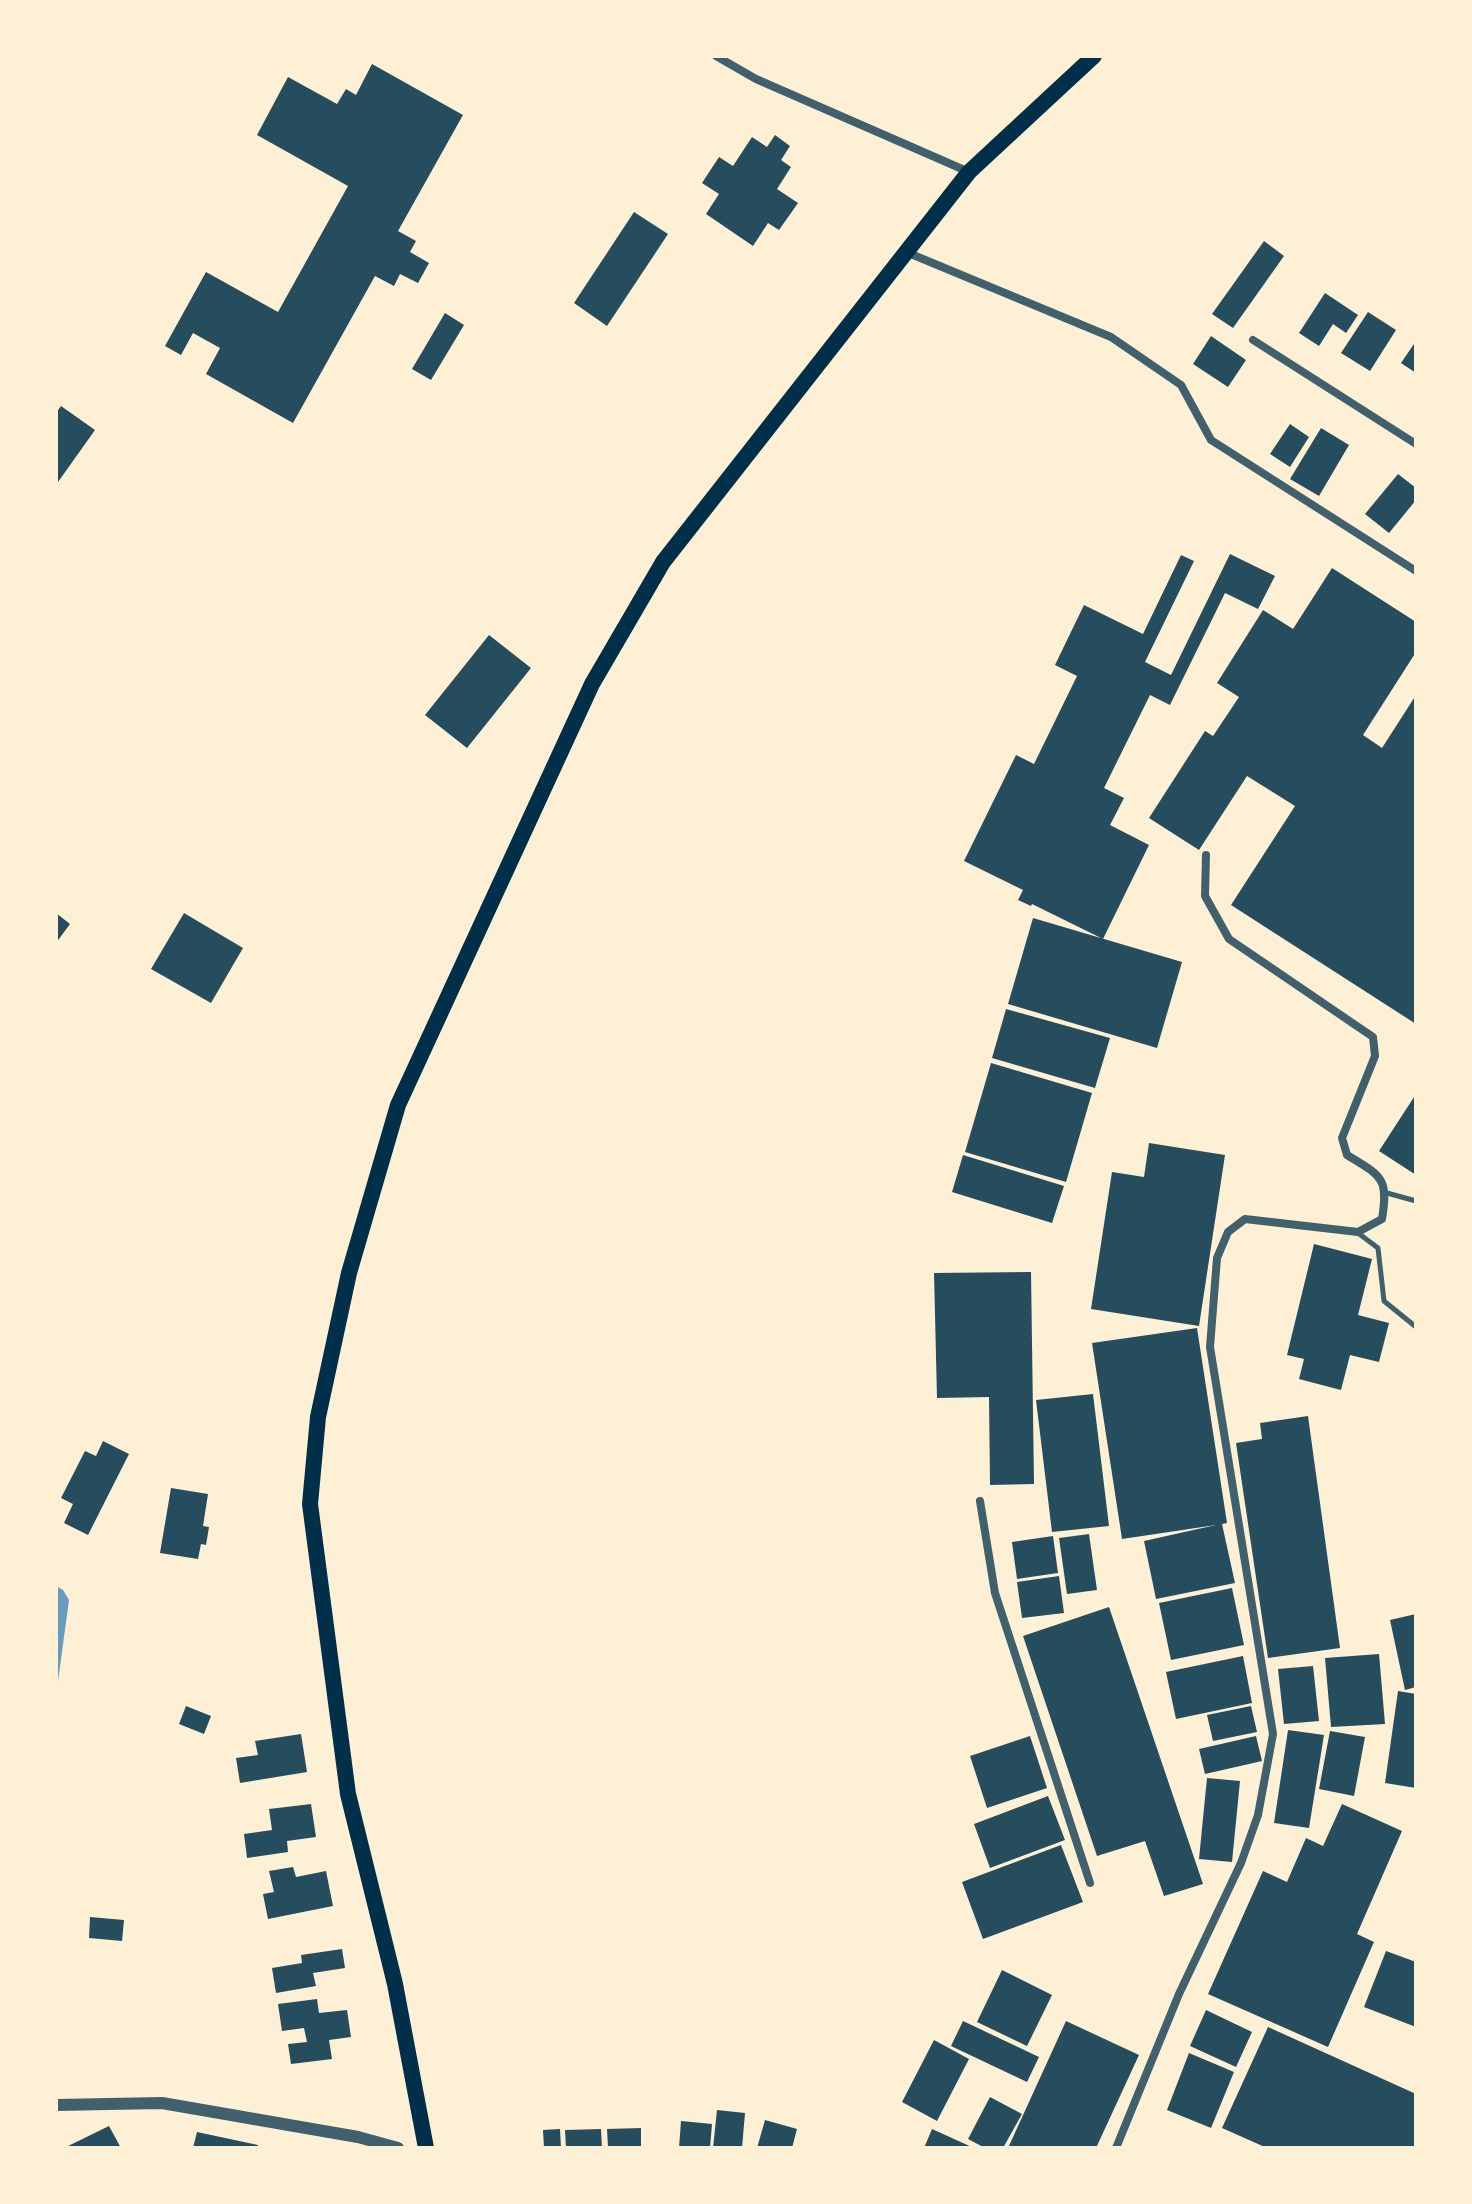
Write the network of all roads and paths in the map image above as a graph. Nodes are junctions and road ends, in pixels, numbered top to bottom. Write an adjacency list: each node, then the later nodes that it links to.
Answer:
1 (716, 56): 3 (street)
2 (1094, 56): 3 (main road)
3 (969, 172): 4 (main road)
4 (905, 252): 7 (street); 17 (main road)
5 (1253, 340): 6 (street)
6 (1416, 444)
7 (1416, 571)
8 (1206, 855): 9 (street)
9 (1387, 1193): 10 (lane); 11 (street)
10 (1416, 1201)
11 (1358, 1232): 12 (lane); 18 (street)
12 (1416, 1327)
13 (980, 1501): 14 (street)
14 (1090, 1883)
15 (56, 2105): 16 (street)
16 (398, 2148)
17 (426, 2148)
18 (1116, 2148)

